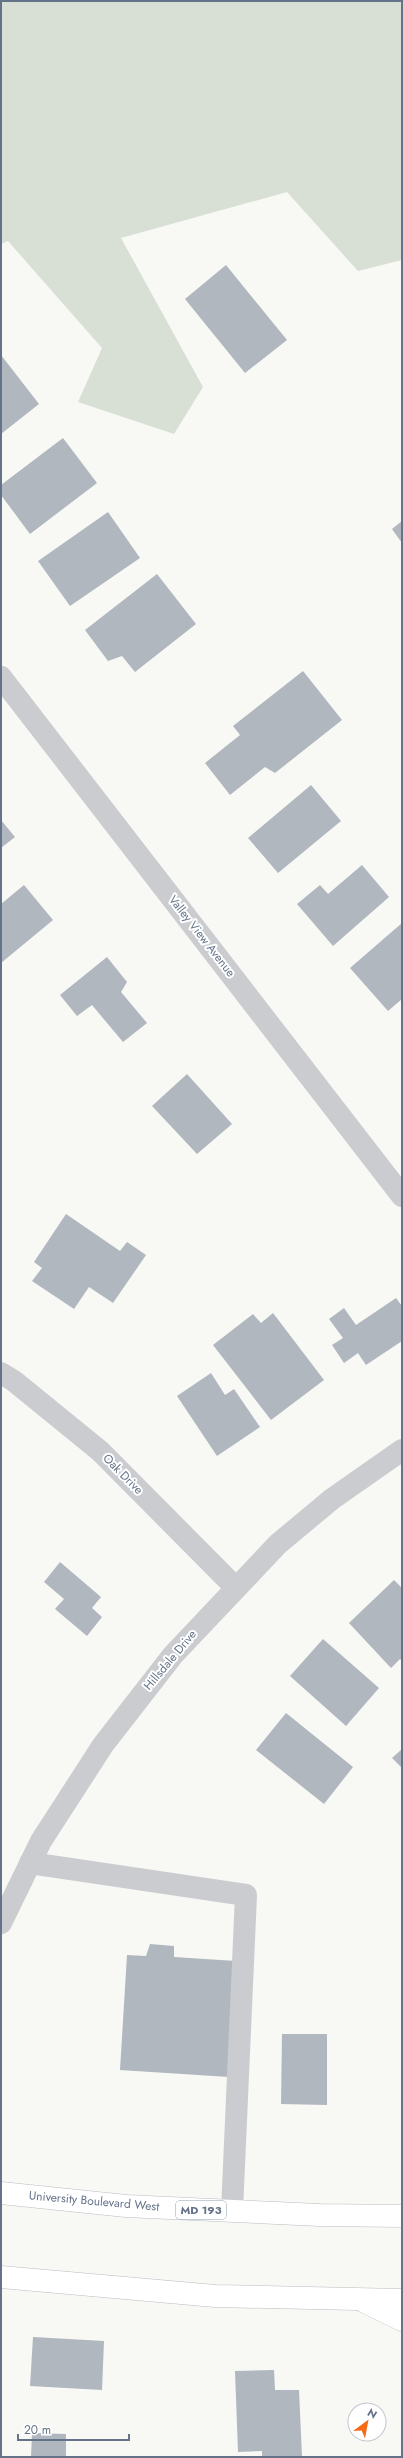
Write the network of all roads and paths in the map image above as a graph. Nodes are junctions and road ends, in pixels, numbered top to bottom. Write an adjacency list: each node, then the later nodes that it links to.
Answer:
1 (1, 677): 2 (street, Valley View Avenue)
2 (402, 1196)
3 (1, 1373): 5 (street, Oak Drive)
4 (402, 1450): 5 (street, Hillsdale Drive)
5 (236, 1587): 6 (street, Hillsdale Drive)
6 (30, 1863): 7 (street, Hillsdale Drive); 10 (street)
7 (6, 1899): 8 (street, Hillsdale Drive)
8 (1, 1923)
9 (1, 2193): 10 (main road, University Boulevard West / MD 193)
10 (232, 2211): 11 (main road, University Boulevard West / MD 193)
11 (402, 2216)
12 (1, 2276): 13 (main road)
13 (359, 2299): 14 (main road); 15 (main road)
14 (402, 2300)
15 (402, 2320)

